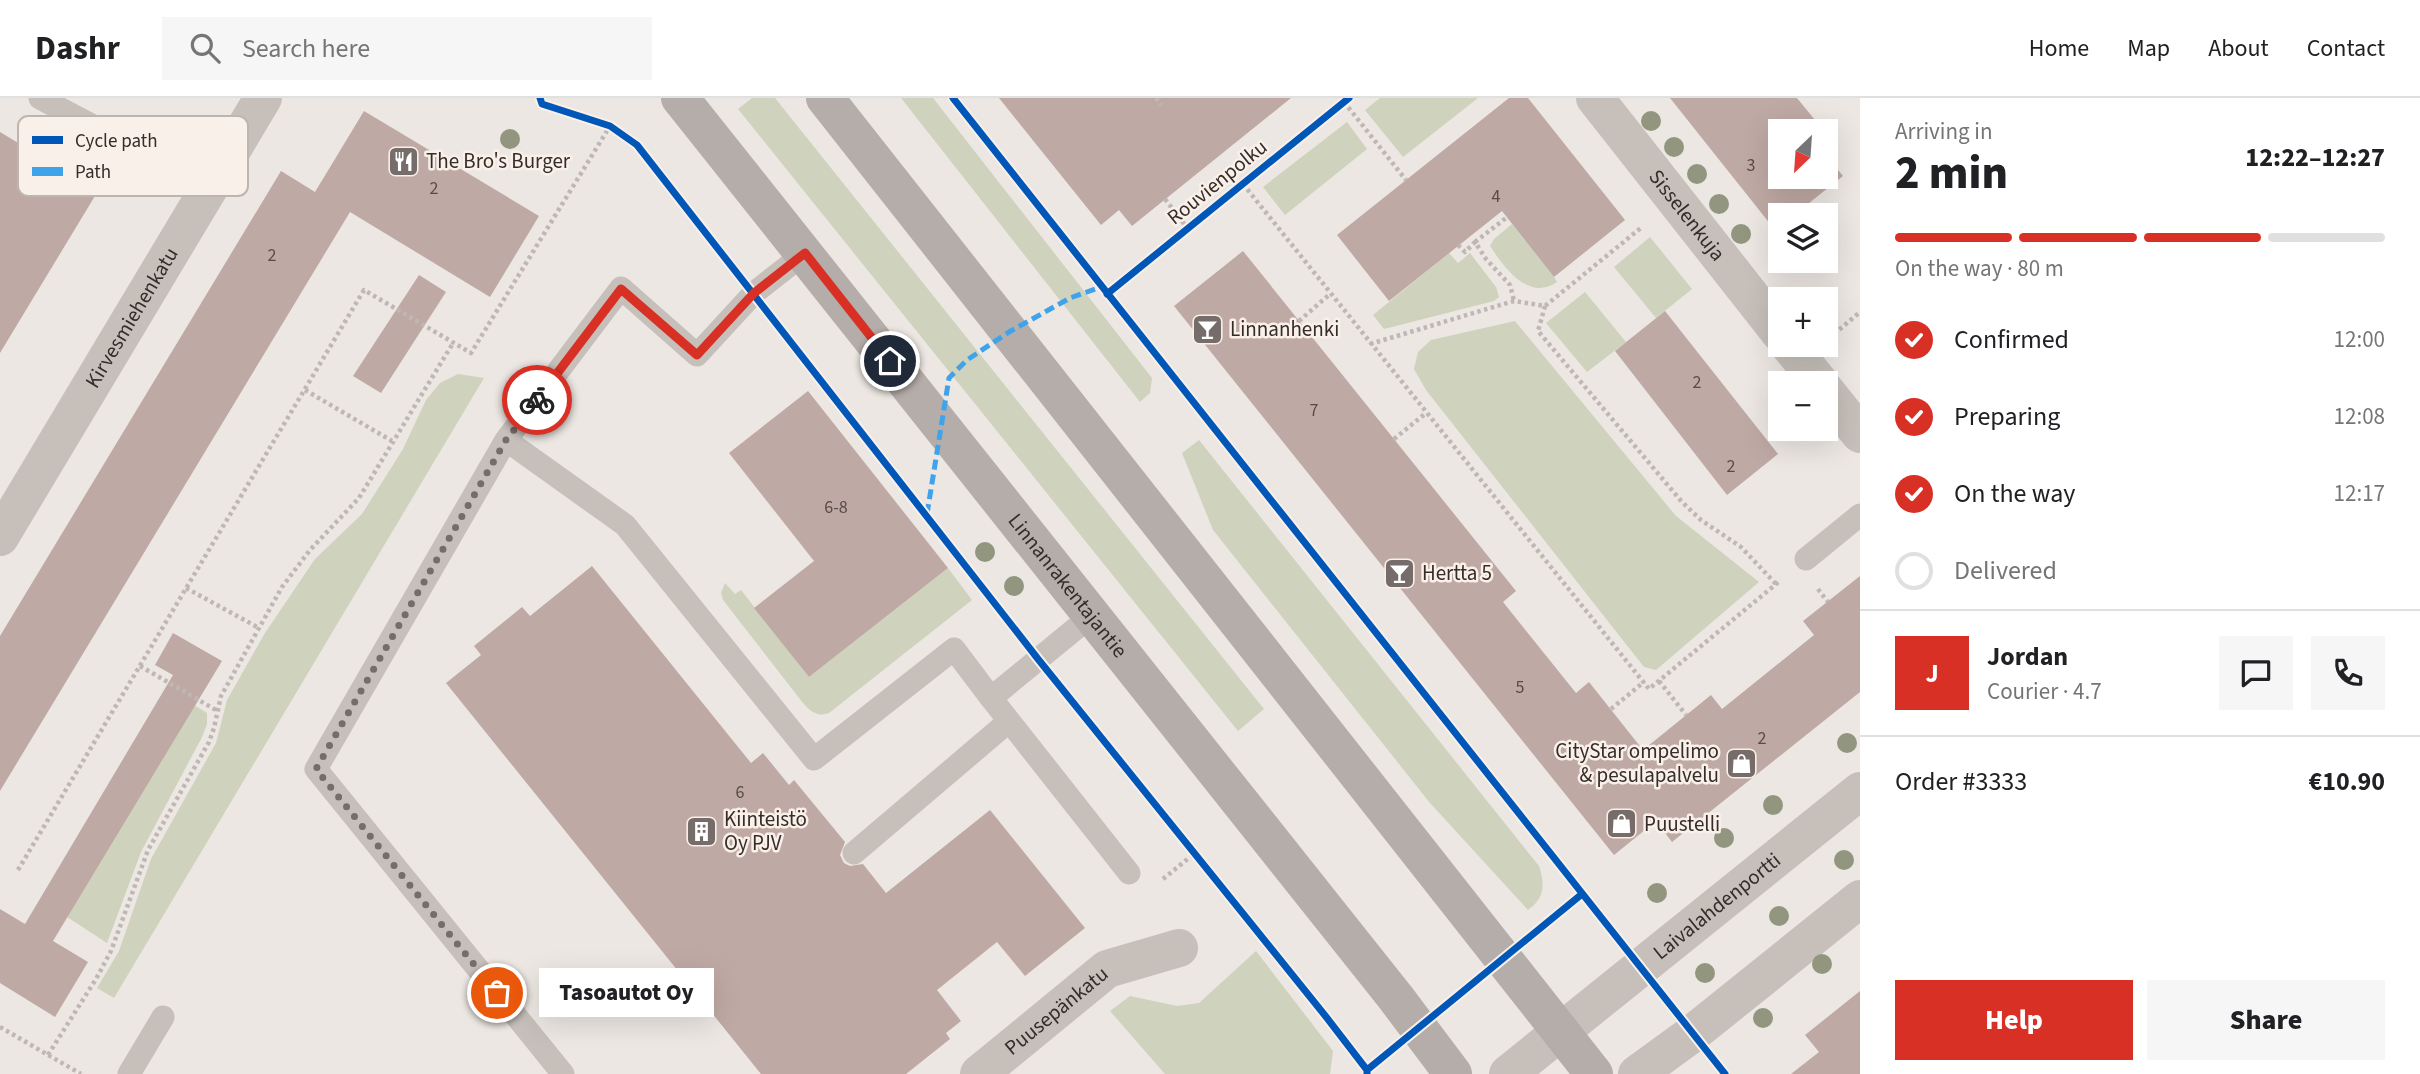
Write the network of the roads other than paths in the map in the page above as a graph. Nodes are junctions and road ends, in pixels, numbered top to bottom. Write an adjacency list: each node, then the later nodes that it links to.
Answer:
1 (40, 98): 6 (lane)
2 (263, 98): 7 (street, Kirvesmiehenkatu)
3 (680, 98): 9 (main road, Linnanrakentajantie)
4 (825, 98): 28 (main road)
5 (1595, 98): 10 (street, Sisselenkuja)
6 (74, 116)
7 (248, 123)
8 (204, 196): 17 (street, Kirvesmiehenkatu)
9 (805, 253): 15 (lane); 19 (main road, Linnanrakentajantie)
10 (1768, 318)
11 (1799, 357): 12 (street)
12 (1810, 371)
13 (1838, 407): 14 (street)
14 (1860, 435)
15 (506, 440): 20 (lane); 30 (lane)
16 (1860, 515): 18 (lane)
17 (0, 537)
18 (1806, 559)
19 (1091, 616): 20 (lane); 32 (main road, Linnanrakentajantie)
20 (991, 698): 21 (lane)
21 (1008, 722): 23 (lane); 24 (lane)
22 (1860, 790): 28 (street, Laivalahdenportti)
23 (853, 853)
24 (1129, 873)
25 (1860, 899): 35 (street)
26 (1179, 948): 31 (street, Puusepänkatu)
27 (163, 1017): 29 (lane)
28 (1561, 1031): 33 (street, Laivalahdenportti); 34 (main road)
29 (129, 1074)
30 (563, 1074)
31 (979, 1074)
32 (1453, 1074)
33 (1507, 1074)
34 (1594, 1074)
35 (1637, 1074)

